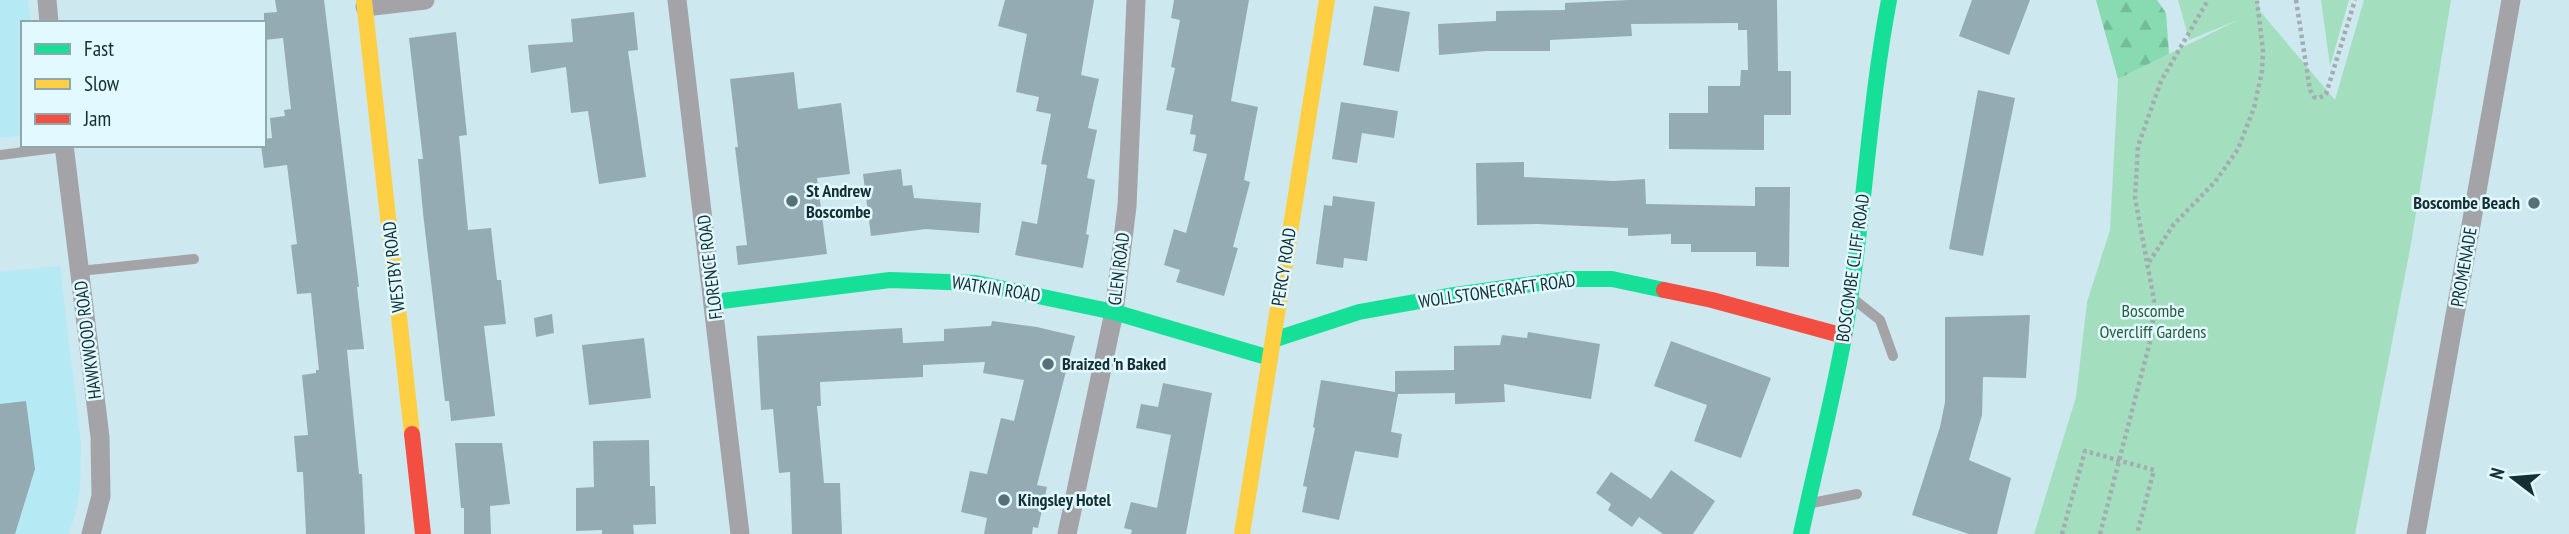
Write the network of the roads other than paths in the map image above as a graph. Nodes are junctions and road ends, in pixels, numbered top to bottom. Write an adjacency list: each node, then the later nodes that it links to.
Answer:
1 (47, 0): 9 (street)
2 (425, 0): 8 (street)
3 (677, 0): 16 (street, FLORENCE ROAD)
4 (1136, 0): 17 (street, GLEN ROAD)
5 (1326, 0): 19 (street, PERCY ROAD)
6 (1889, 0): 15 (street, BOSCOMBE CLIFF ROAD)
7 (2511, 0): 30 (street, PROMENADE)
8 (365, 3): 25 (street, WESTBY ROAD)
9 (49, 21)
10 (57, 147): 12 (lane)
11 (64, 147): 14 (street, HAWKWOOD ROAD)
12 (0, 155)
13 (194, 259): 14 (lane)
14 (80, 271): 24 (street, HAWKWOOD ROAD)
15 (1850, 296): 18 (street, BOSCOMBE CLIFF ROAD); 20 (lane)
16 (714, 302): 17 (street, WATKIN ROAD); 26 (street, FLORENCE ROAD)
17 (1114, 312): 21 (street, WATKIN ROAD); 27 (street, GLEN ROAD)
18 (1844, 336): 19 (street, WOLLSTONECRAFT ROAD); 23 (street, BOSCOMBE CLIFF ROAD)
19 (1273, 340): 21 (street, PERCY ROAD)
20 (1893, 356)
21 (1270, 358): 28 (street, PERCY ROAD)
22 (1857, 494): 23 (lane)
23 (1808, 504): 29 (street, BOSCOMBE CLIFF ROAD)
24 (91, 534)
25 (423, 534)
26 (740, 534)
27 (1067, 534)
28 (1242, 534)
29 (1801, 534)
30 (2416, 534)

